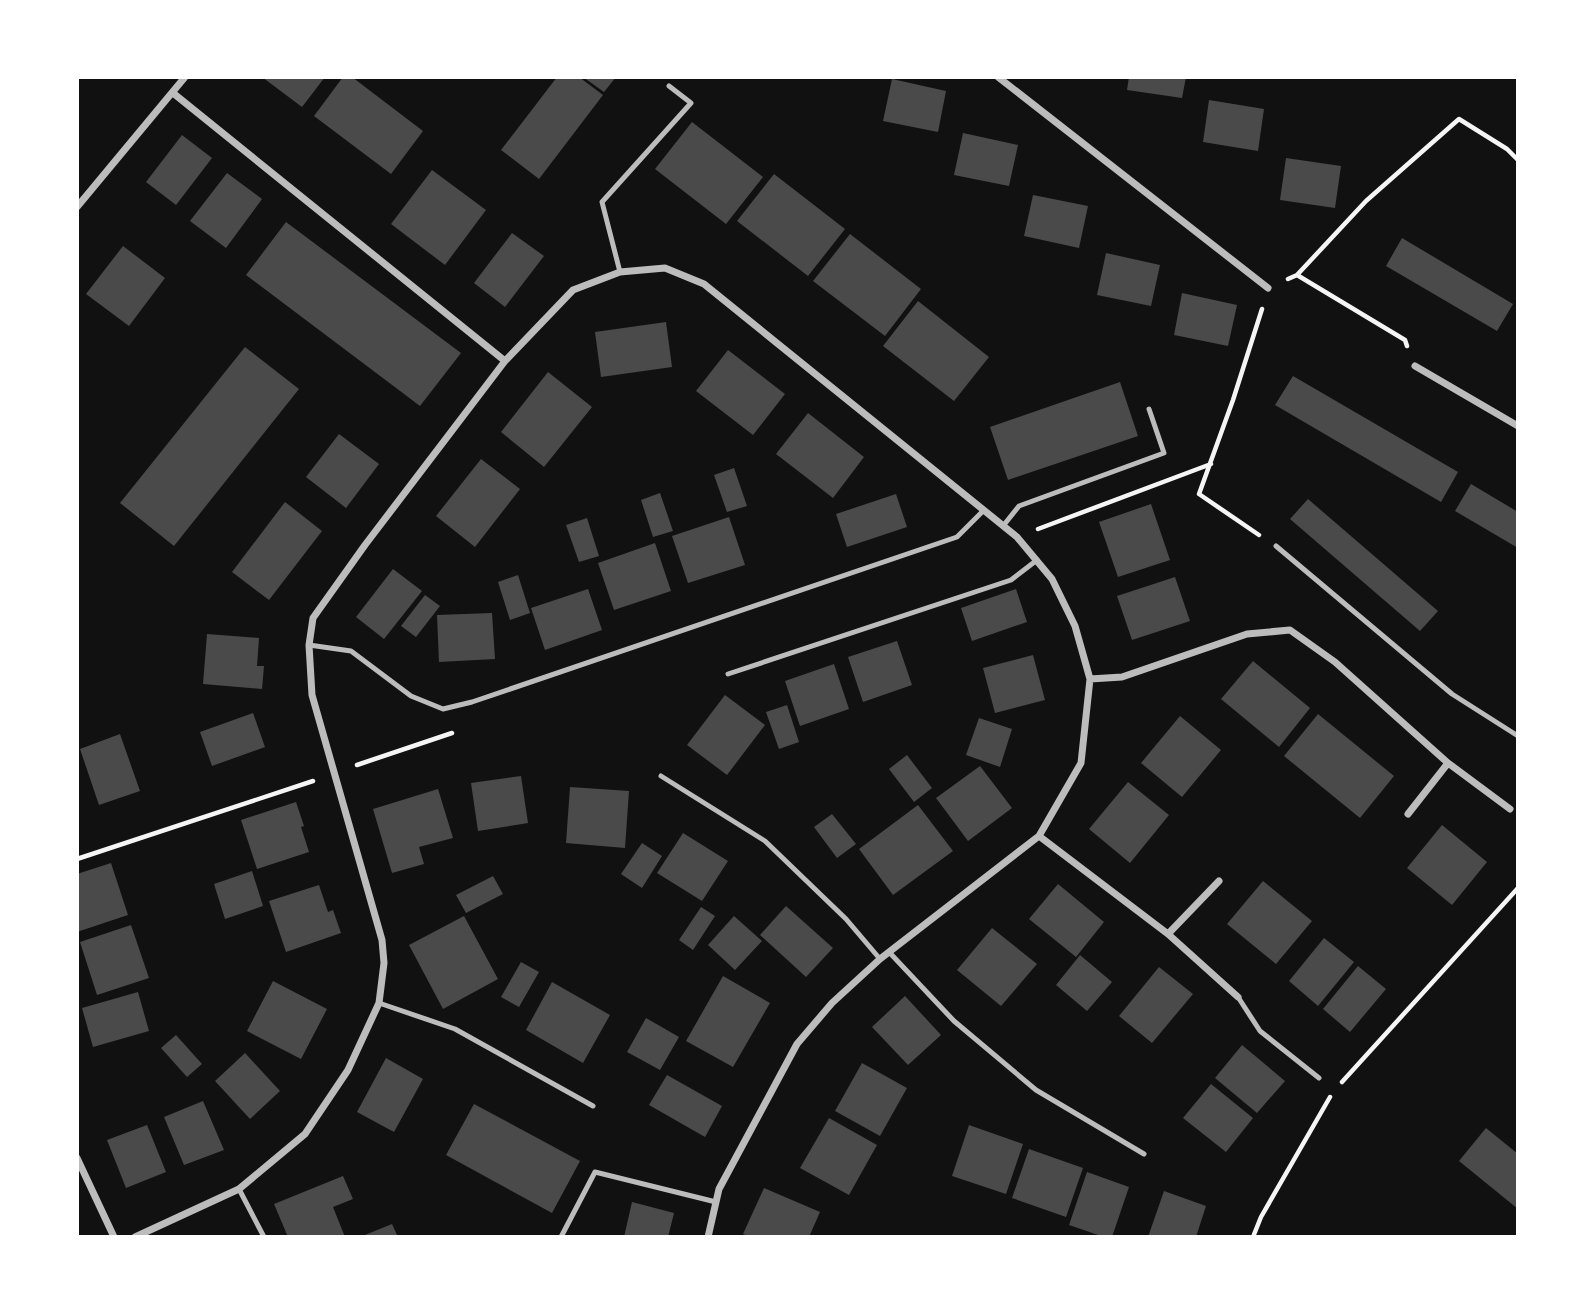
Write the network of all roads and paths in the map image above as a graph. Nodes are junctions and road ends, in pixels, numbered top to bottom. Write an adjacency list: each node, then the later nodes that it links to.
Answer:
1 (185, 77): 4 (street)
2 (998, 77): 9 (street)
3 (669, 86): 7 (lane)
4 (173, 93): 6 (street); 11 (street)
5 (1518, 160): 8 (path)
6 (77, 207)
7 (620, 272): 11 (street); 15 (street)
8 (1297, 275): 9 (path); 12 (path)
9 (1268, 288)
10 (1258, 319): 17 (path)
11 (505, 361): 19 (street)
12 (1415, 366): 14 (street)
13 (1149, 409): 16 (lane)
14 (1518, 426)
15 (984, 510): 16 (street); 19 (lane)
16 (1003, 526): 18 (street)
17 (1276, 546): 22 (lane)
18 (1037, 560): 20 (lane); 21 (street)
19 (309, 645): 34 (street)
20 (728, 674)
21 (1090, 679): 23 (street); 27 (street)
22 (1518, 736)
23 (1448, 763): 25 (street); 26 (street)
24 (661, 776): 32 (lane)
25 (1510, 809)
26 (1408, 814)
27 (1039, 836): 30 (street); 31 (street)
28 (1219, 881): 30 (street)
29 (1518, 888): 46 (path)
30 (1168, 934): 33 (street)
31 (889, 952): 32 (street); 37 (lane)
32 (880, 960): 40 (street)
33 (1238, 997): 35 (lane)
34 (379, 1003): 36 (lane); 39 (street)
35 (1319, 1077)
36 (593, 1106)
37 (1144, 1154)
38 (77, 1158): 41 (street)
39 (239, 1189): 42 (street); 43 (lane)
40 (716, 1202): 44 (lane); 45 (street)
41 (114, 1237)
42 (135, 1237)
43 (264, 1237)
44 (561, 1237)
45 (708, 1237)
46 (1253, 1237)

